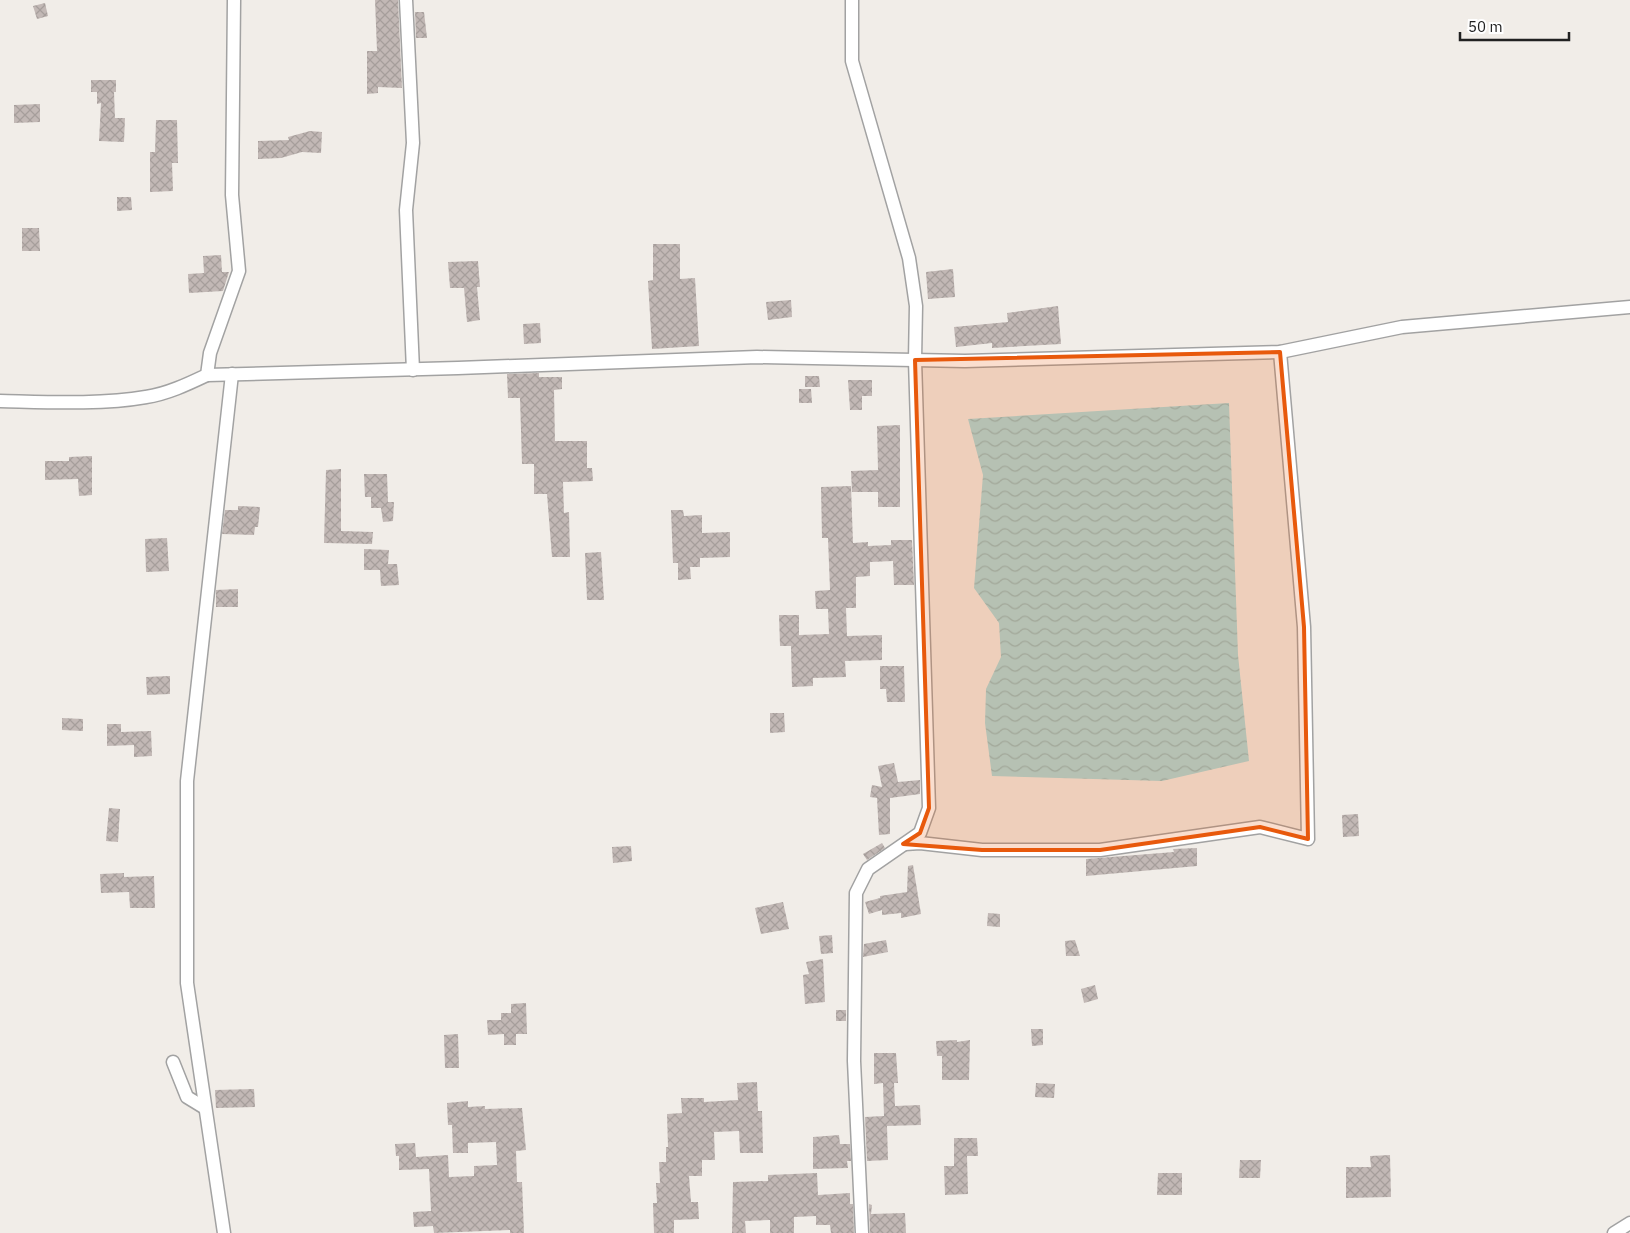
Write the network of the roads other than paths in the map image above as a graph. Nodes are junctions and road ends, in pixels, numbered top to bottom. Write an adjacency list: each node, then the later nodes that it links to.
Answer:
1 (234, 0): 9 (street)
2 (406, 0): 7 (street)
3 (852, 0): 6 (street)
4 (1630, 307): 5 (street)
5 (1280, 352): 6 (street); 11 (street)
6 (916, 360): 7 (street); 11 (street)
7 (413, 370): 8 (street)
8 (232, 374): 9 (street); 13 (street)
9 (207, 375): 10 (street)
10 (0, 401)
11 (903, 844): 16 (street)
12 (173, 1062): 13 (street)
13 (205, 1108): 15 (street)
14 (1630, 1223): 17 (street)
15 (224, 1233)
16 (862, 1233)
17 (1614, 1233)

